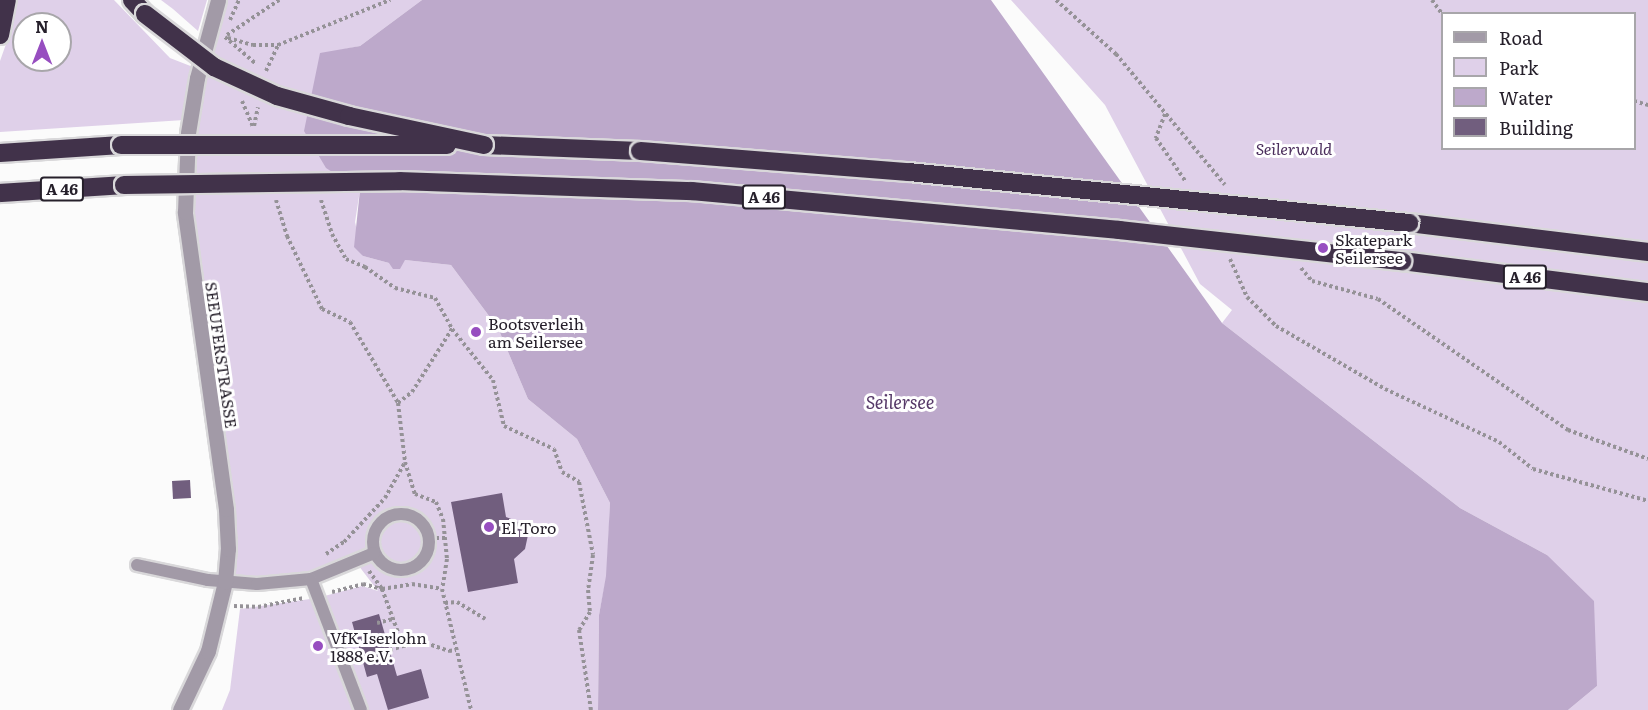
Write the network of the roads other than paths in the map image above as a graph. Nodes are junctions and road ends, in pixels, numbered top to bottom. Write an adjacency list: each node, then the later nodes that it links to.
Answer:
1 (7, 0): 4 (highway)
2 (132, 0): 5 (highway, bridge)
3 (218, 0): 13 (street, SEEUFERSTRASSE)
4 (0, 35)
5 (484, 145): 6 (highway, A 46, bridge); 8 (highway, A 46, bridge)
6 (0, 153)
7 (0, 193): 9 (highway, A 46, bridge)
8 (1648, 252)
9 (1648, 292)
10 (374, 553): 10 (lane); 12 (lane)
11 (137, 565): 13 (lane)
12 (310, 579): 13 (lane); 15 (lane)
13 (225, 582): 14 (street, SEEUFERSTRASSE)
14 (180, 710)
15 (361, 710)

